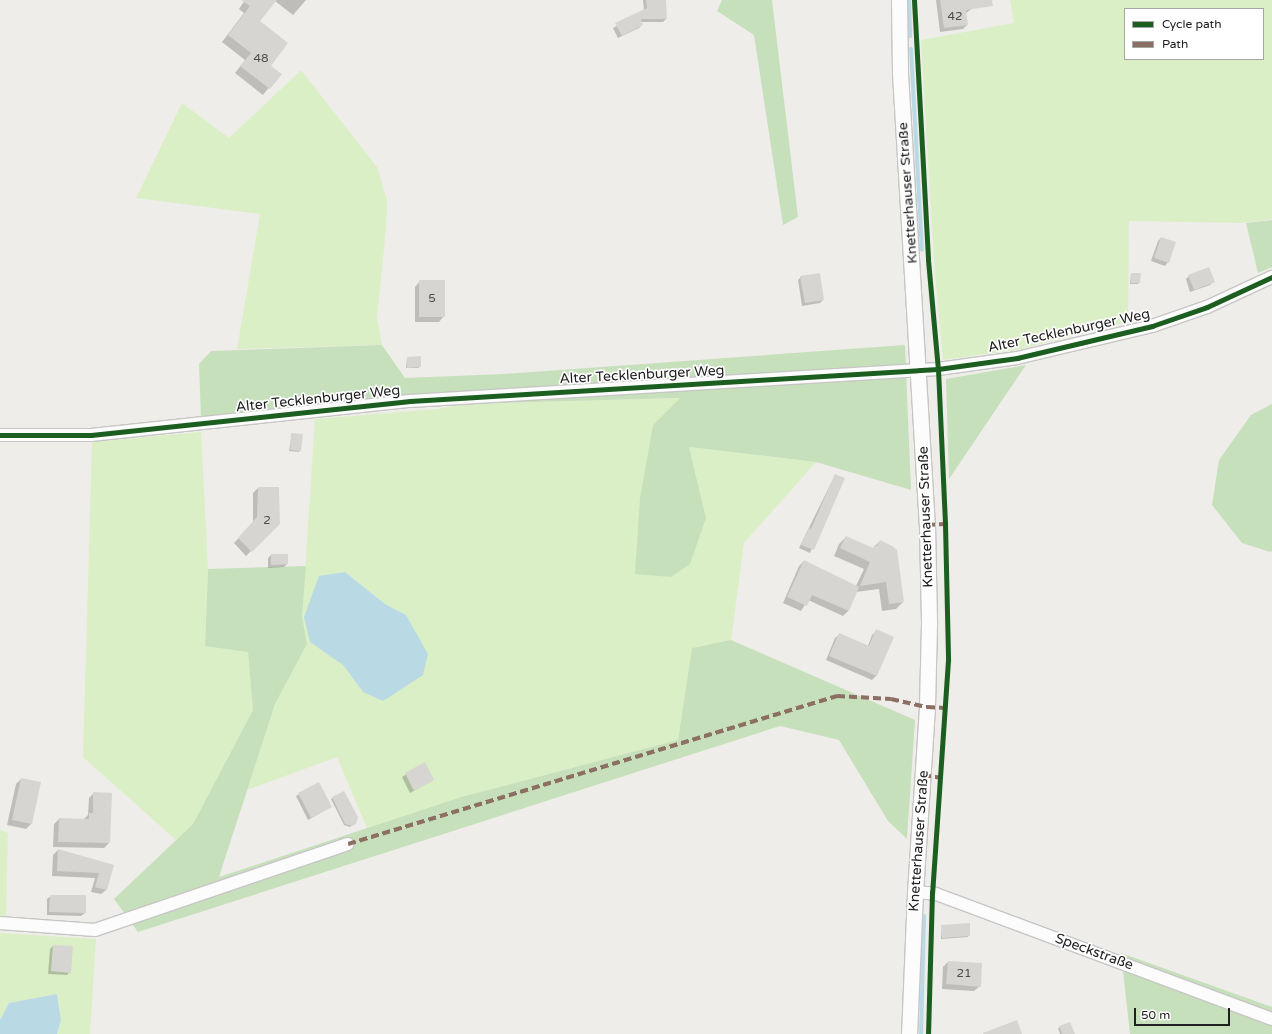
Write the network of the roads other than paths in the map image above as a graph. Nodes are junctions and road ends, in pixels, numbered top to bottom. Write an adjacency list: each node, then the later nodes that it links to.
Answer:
1 (899, 0): 3 (street, Knetterhauser Straße)
2 (1272, 277): 3 (street, Alter Tecklenburger Weg)
3 (919, 370): 4 (street, Alter Tecklenburger Weg); 6 (street, Knetterhauser Straße)
4 (0, 435)
5 (348, 844): 7 (street)
6 (915, 892): 8 (street, Speckstraße); 9 (street, Knetterhauser Straße)
7 (0, 923)
8 (1272, 1019)
9 (909, 1034)

